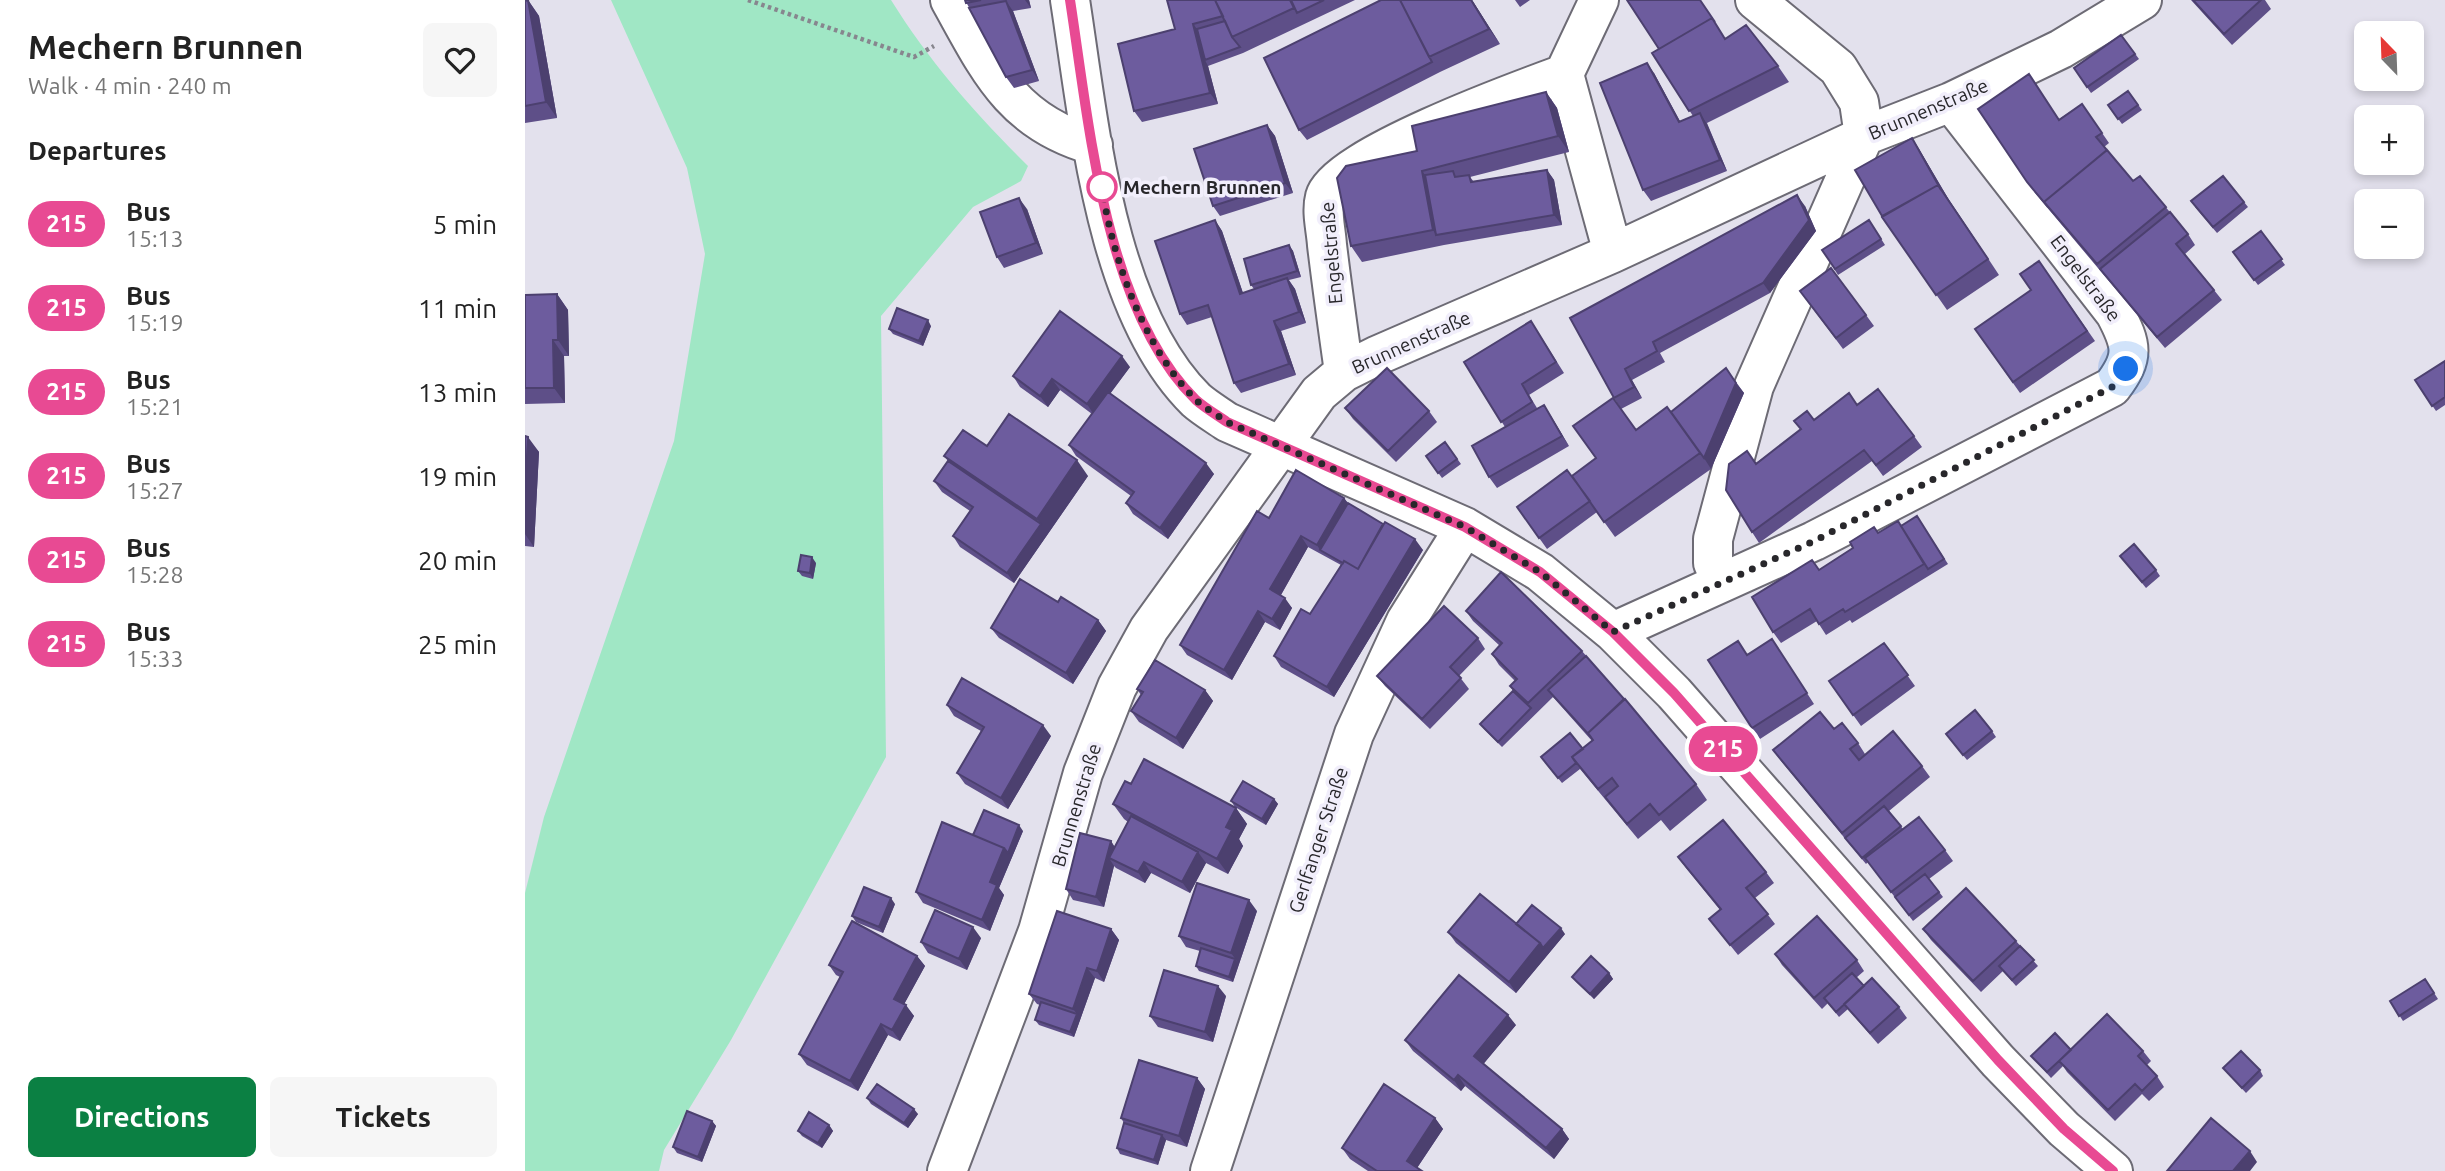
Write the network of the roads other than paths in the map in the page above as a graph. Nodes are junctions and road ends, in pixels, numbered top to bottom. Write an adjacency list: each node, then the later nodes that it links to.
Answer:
1 (1070, 0): 9 (street)
2 (1599, 0): 6 (street)
3 (1755, 0): 8 (street)
4 (2143, 0): 7 (street, Brunnenstraße)
5 (958, 14): 9 (street)
6 (1564, 74): 10 (street); 11 (street, Engelstraße)
7 (1951, 102): 8 (street, Brunnenstraße); 14 (street, Engelstraße)
8 (1864, 136): 10 (street, Brunnenstraße); 14 (street)
9 (1093, 145): 12 (street)
10 (1613, 253): 11 (street, Brunnenstraße)
11 (1344, 372): 12 (street, Brunnenstraße)
12 (1284, 446): 13 (street); 16 (street, Brunnenstraße)
13 (1465, 527): 15 (street); 17 (street, Gerlfanger Straße)
14 (1721, 582): 15 (street, Engelstraße)
15 (1613, 632): 18 (street)
16 (947, 1171)
17 (1210, 1171)
18 (2113, 1171)

